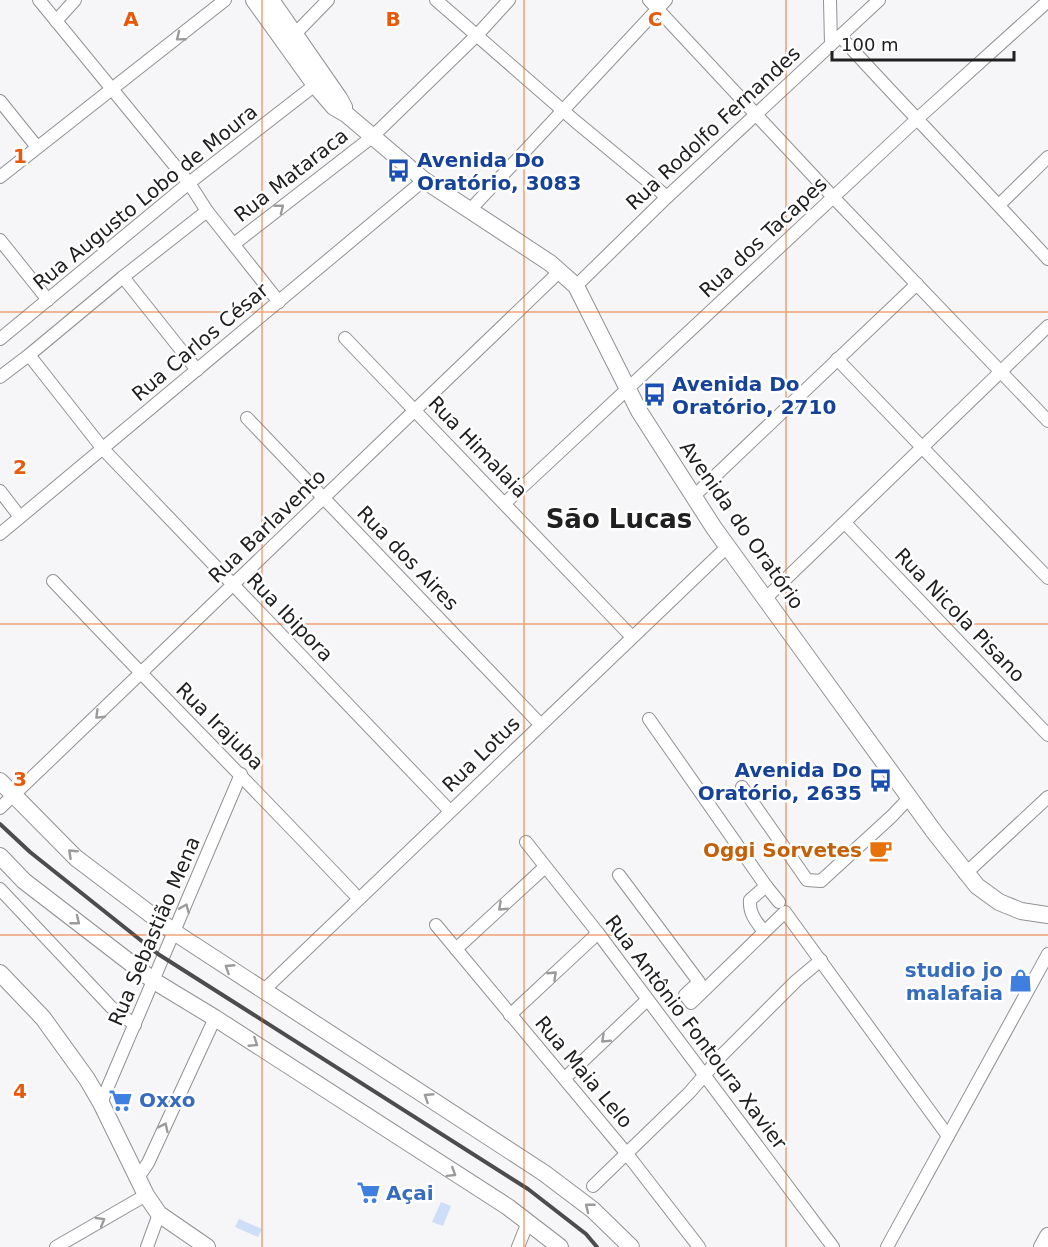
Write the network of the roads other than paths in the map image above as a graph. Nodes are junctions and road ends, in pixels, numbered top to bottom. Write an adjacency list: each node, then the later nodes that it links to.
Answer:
1 (39, 0): 13 (street)
2 (75, 0): 13 (street)
3 (225, 0): 18 (street, one-way to 18)
4 (254, 0): 15 (main road, Avenida do Oratório)
5 (271, 0): 15 (main road, Avenida do Oratório)
6 (328, 0): 15 (street)
7 (436, 0): 14 (street)
8 (509, 0): 14 (street, Rua Mataraca)
9 (830, 0): 16 (street)
10 (879, 0): 16 (street, Rua Rodolfo Fernandes)
11 (1048, 1): 23 (street, Rua dos Tacapes)
12 (658, 3): 20 (street); 22 (street)
13 (56, 21): 18 (street)
14 (478, 34): 20 (street); 24 (street, Rua Mataraca)
15 (290, 38): 17 (main road, Avenida do Oratório); 21 (main road, Avenida do Oratório)
16 (835, 40): 22 (street, Rua Rodolfo Fernandes); 23 (street)
17 (315, 85): 21 (main road, Avenida do Oratório); 29 (street, Rua Augusto Lobo de Moura)
18 (112, 90): 25 (street); 29 (street)
19 (0, 101): 25 (street)
20 (563, 110): 30 (street); 34 (street)
21 (346, 114): 24 (main road, Avenida do Oratório)
22 (756, 116): 30 (street, Rua Rodolfo Fernandes); 31 (street)
23 (916, 120): 31 (street, Rua dos Tacapes); 32 (street)
24 (372, 137): 28 (main road, Avenida do Oratório); 36 (street, Rua Mataraca, one-way to 24)
25 (37, 147): 27 (street)
26 (1048, 157): 32 (street)
27 (0, 177)
28 (424, 180): 34 (main road, Avenida do Oratório); 43 (street, Rua Carlos César)
29 (189, 183): 33 (street); 42 (street, Rua Augusto Lobo de Moura)
30 (668, 197): 41 (street, Rua Rodolfo Fernandes)
31 (833, 197): 40 (street); 52 (street, Rua dos Tacapes)
32 (999, 205): 37 (street)
33 (207, 211): 36 (street); 39 (street)
34 (469, 211): 38 (main road, Avenida do Oratório)
35 (0, 240): 42 (street)
36 (234, 244): 43 (street)
37 (1048, 260)
38 (560, 271): 41 (main road, Avenida do Oratório); 53 (street, Rua Barlavento)
39 (123, 276): 47 (street); 49 (street)
40 (917, 284): 48 (street); 50 (street)
41 (576, 286): 52 (main road, Avenida do Oratório)
42 (48, 300): 46 (street, Rua Augusto Lobo de Moura)
43 (279, 302): 49 (street, Rua Carlos César)
44 (1048, 327): 50 (street)
45 (345, 338): 53 (street, Rua Himalaia)
46 (0, 339)
47 (29, 355): 51 (street); 56 (street, Rua Ibipora)
48 (837, 359): 57 (street); 59 (street)
49 (198, 370): 56 (street, Rua Carlos César)
50 (1001, 372): 55 (street); 57 (street)
51 (0, 377)
52 (628, 389): 59 (main road, Avenida do Oratório); 61 (street, Rua dos Tacapes)
53 (416, 411): 60 (street, Rua Barlavento); 61 (street, Rua Himalaia)
54 (247, 418): 60 (street, Rua dos Aires)
55 (1048, 421)
56 (103, 448): 62 (street, Rua Carlos César); 68 (street, Rua Ibipora)
57 (922, 448): 63 (street); 66 (street)
58 (0, 491): 62 (street)
59 (694, 496): 65 (main road, Avenida do Oratório)
60 (324, 499): 68 (street, Rua Barlavento); 73 (street, Rua dos Aires)
61 (505, 503): 70 (street, Rua Himalaia)
62 (20, 517): 64 (street, Rua Carlos César)
63 (844, 523): 69 (street); 74 (street, Rua Nicola Pisano)
64 (0, 534)
65 (727, 547): 69 (main road, Avenida do Oratório); 70 (street, Rua Lotus)
66 (1048, 578)
67 (53, 581): 71 (street, Rua Irajuba)
68 (232, 585): 71 (street, Rua Barlavento); 82 (street, Rua Ibipora)
69 (766, 598): 80 (main road, Avenida do Oratório)
70 (632, 637): 73 (street, Rua Lotus)
71 (141, 674): 75 (street, Rua Irajuba); 78 (street, Rua Barlavento, one-way to 78)
72 (649, 719): 88 (street)
73 (540, 724): 82 (street, Rua Lotus)
74 (1048, 735)
75 (242, 774): 90 (street, Rua Irajuba); 94 (street, Rua Sebastião Mena, one-way to 75)
76 (0, 781): 78 (main road)
77 (742, 787): 80 (street)
78 (14, 796): 81 (street, Rua Barlavento); 94 (main road, one-way to 78)
79 (1048, 797): 86 (street)
80 (909, 798): 86 (main road, Avenida do Oratório)
81 (0, 808)
82 (450, 811): 90 (street, Rua Lotus)
83 (525, 842): 85 (street, Rua Antônio Fontoura Xavier)
84 (0, 856): 101 (main road, one-way to 101)
85 (545, 867): 96 (street, Rua Antônio Fontoura Xavier); 97 (street, one-way to 97)
86 (965, 874): 92 (main road, Avenida do Oratório)
87 (619, 875): 95 (street)
88 (766, 886): 91 (street); 95 (street)
89 (0, 889): 106 (street)
90 (359, 899): 102 (street, Rua Lotus)
91 (778, 902)
92 (1048, 915)
93 (436, 925): 97 (street, Rua Maia Lelo)
94 (174, 932): 101 (street, Rua Sebastião Mena); 102 (main road, one-way to 94)
95 (764, 932): 99 (street)
96 (598, 933): 103 (street, Rua Antônio Fontoura Xavier); 104 (street, one-way to 96)
97 (456, 949): 104 (street, Rua Maia Lelo)
98 (1048, 954): 110 (street)
99 (820, 960): 107 (street); 110 (street)
100 (0, 973): 109 (main road)
101 (154, 981): 105 (main road); 106 (street, Rua Sebastião Mena)
102 (264, 990): 123 (main road, one-way to 102)
103 (647, 1000): 107 (street, Rua Antônio Fontoura Xavier); 108 (street, one-way to 108)
104 (510, 1015): 108 (street, Rua Maia Lelo)
105 (215, 1018): 112 (street, one-way to 105); 116 (main road, one-way to 116)
106 (135, 1025): 109 (street, Rua Sebastião Mena)
107 (704, 1075): 111 (street); 125 (street, Rua Antônio Fontoura Xavier)
108 (565, 1078): 111 (street, Rua Maia Lelo)
109 (101, 1103): 112 (main road)
110 (948, 1136): 126 (street)
111 (627, 1154): 113 (street); 124 (street, Rua Maia Lelo)
112 (137, 1179): 114 (main road)
113 (593, 1186)
114 (146, 1196): 115 (main road); 118 (street, one-way to 114)
115 (159, 1214): 119 (street); 120 (main road)
116 (528, 1222): 121 (street); 122 (main road)
117 (1048, 1236): 127 (main road)
118 (56, 1247)
119 (147, 1247)
120 (207, 1247)
121 (518, 1247)
122 (560, 1247)
123 (631, 1247)
124 (699, 1247)
125 (833, 1247)
126 (887, 1247)
127 (1042, 1247)

